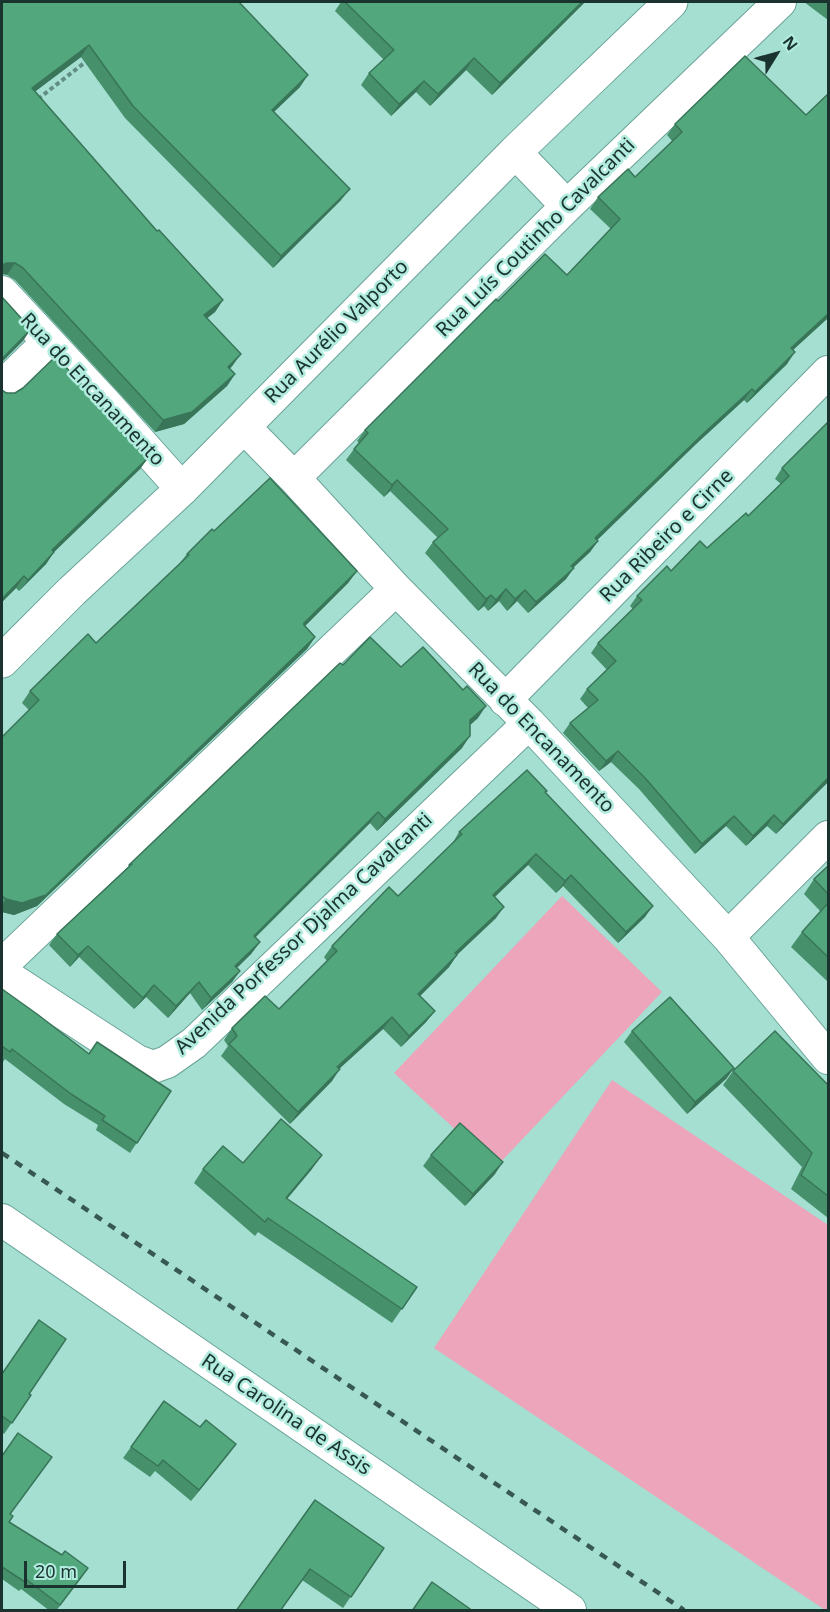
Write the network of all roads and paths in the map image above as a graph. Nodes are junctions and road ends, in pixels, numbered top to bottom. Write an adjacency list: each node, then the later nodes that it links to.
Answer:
1 (671, 2): 5 (main road, Rua Aurélio Valporto)
2 (780, 2): 6 (street, Rua Luís Coutinho Cavalcanti)
3 (92, 57): 4 (path)
4 (38, 99)
5 (515, 152): 6 (street); 11 (main road, Rua Aurélio Valporto)
6 (567, 206): 12 (street, Rua Luís Coutinho Cavalcanti)
7 (2, 292): 8 (street, Rua do Encanamento)
8 (48, 342): 10 (street); 13 (street, Rua do Encanamento)
9 (828, 372): 16 (street, Rua Ribeiro e Cirne)
10 (2, 387)
11 (244, 427): 12 (street, Rua do Encanamento); 13 (main road, Rua Aurélio Valporto)
12 (294, 478): 14 (street, Rua do Encanamento)
13 (182, 489): 15 (main road, Rua Aurélio Valporto)
14 (396, 589): 16 (street, Rua do Encanamento); 20 (street)
15 (2, 661)
16 (505, 700): 17 (street, Rua do Encanamento)
17 (529, 723): 19 (street, Rua do Encanamento); 21 (street, Avenida Porfessor Djalma Cavalcanti)
18 (828, 837): 19 (street)
19 (728, 937): 22 (street, Rua do Encanamento)
20 (2, 965)
21 (2, 973)
22 (828, 1058)
23 (2, 1221): 24 (street, Rua Carolina de Assis)
24 (570, 1611)

